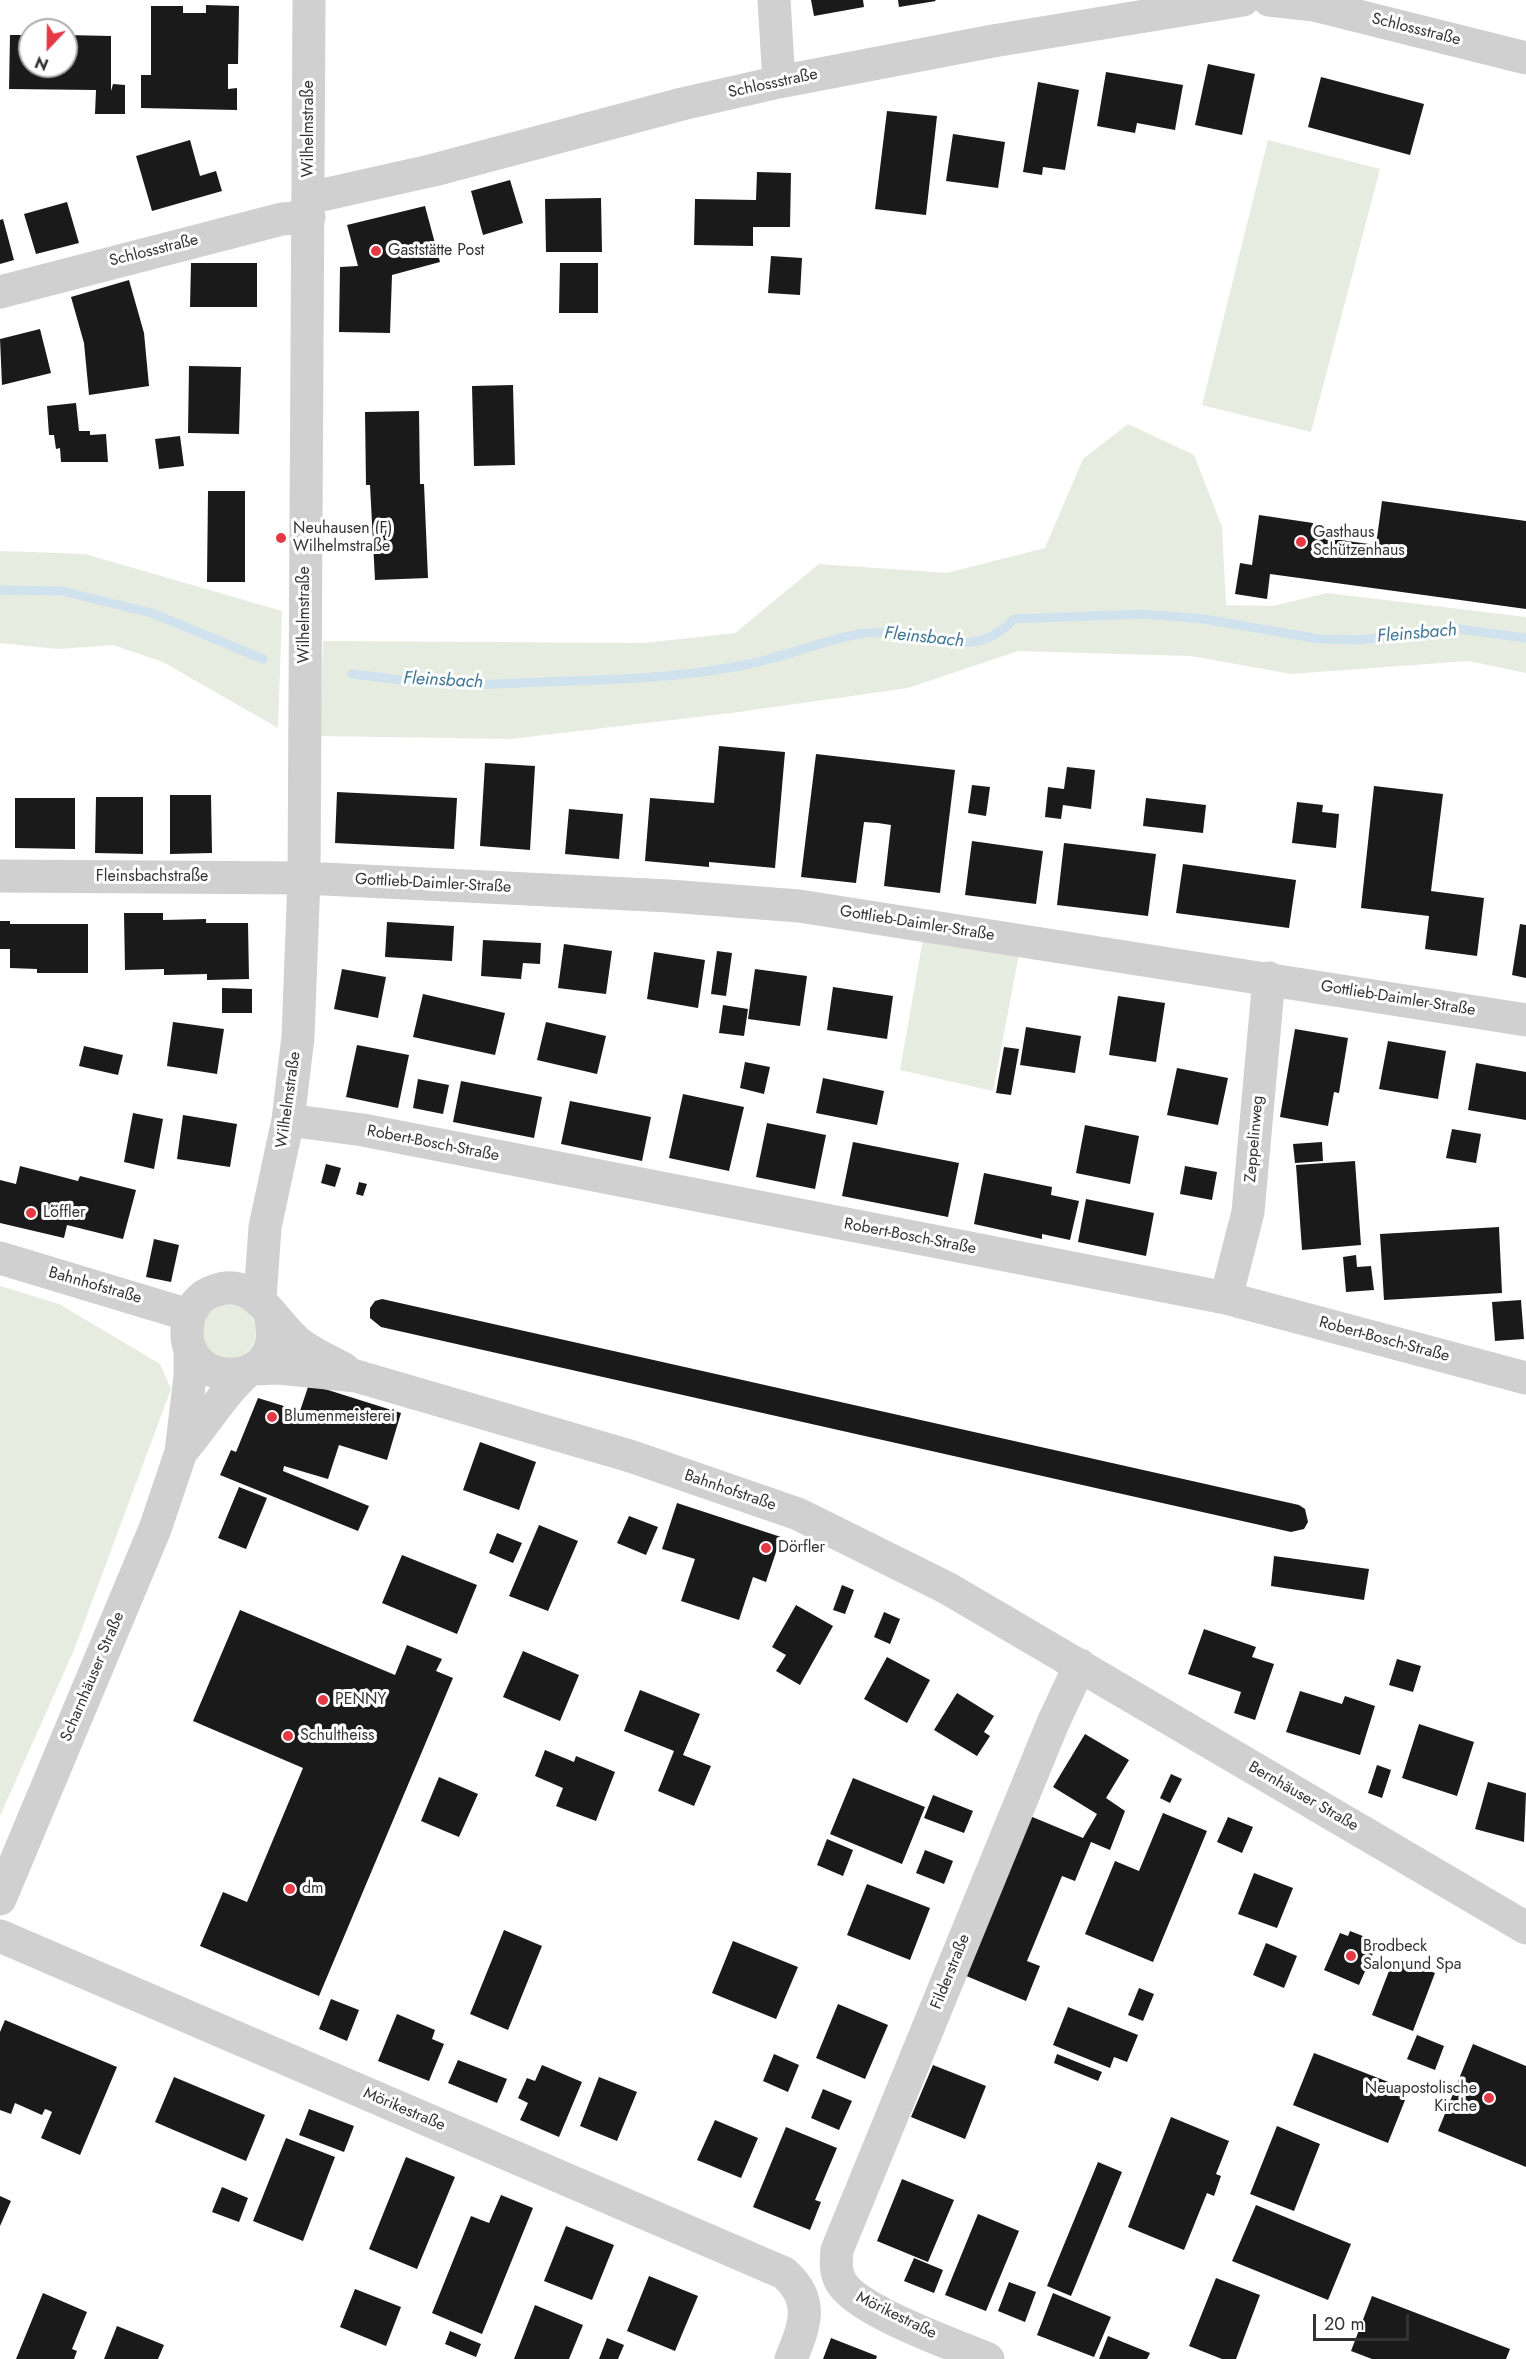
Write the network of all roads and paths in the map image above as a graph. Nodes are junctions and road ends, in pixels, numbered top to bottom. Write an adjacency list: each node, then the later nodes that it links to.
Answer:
1 (309, 0): 7 (street, Wilhelmstraße)
2 (774, 0): 6 (street)
3 (1243, 0): 6 (street, Schlossstraße)
4 (1269, 0): 5 (street, Schlossstraße)
5 (1526, 58)
6 (779, 82): 7 (street, Schlossstraße)
7 (309, 207): 8 (street, Schlossstraße); 10 (street, Wilhelmstraße)
8 (0, 292)
9 (0, 876): 10 (street, Fleinsbachstraße)
10 (304, 878): 11 (street, Gottlieb-Daimler-Straße); 13 (street, Wilhelmstraße)
11 (1269, 978): 12 (street, Gottlieb-Daimler-Straße); 17 (street, Zeppelinweg)
12 (1526, 1020)
13 (288, 1120): 14 (street, Wilhelmstraße); 17 (street, Robert-Bosch-Straße)
14 (265, 1227): 16 (street, Wilhelmstraße); 18 (street, Wilhelmstraße)
15 (0, 1258): 19 (street, Bahnhofstraße)
16 (224, 1289): 18 (street, Bahnhofstraße); 19 (street)
17 (1226, 1298): 23 (street, Robert-Bosch-Straße)
18 (265, 1306): 21 (street); 22 (street, Bahnhofstraße)
19 (189, 1315): 20 (street)
20 (189, 1348): 21 (street, Bahnhofstraße); 24 (street, Scharnhäuser Straße)
21 (250, 1370): 22 (street, Bahnhofstraße); 24 (street, Scharnhäuser Straße)
22 (356, 1376): 25 (street, Bahnhofstraße)
23 (1526, 1378)
24 (181, 1452): 26 (street, Scharnhäuser Straße)
25 (1080, 1665): 27 (street, Bernhäuser Straße); 29 (street, Filderstraße)
26 (0, 1899)
27 (1526, 1928)
28 (0, 1936): 30 (street, Mörikestraße)
29 (840, 2281): 31 (street, Mörikestraße)
30 (791, 2359)
31 (988, 2359)

